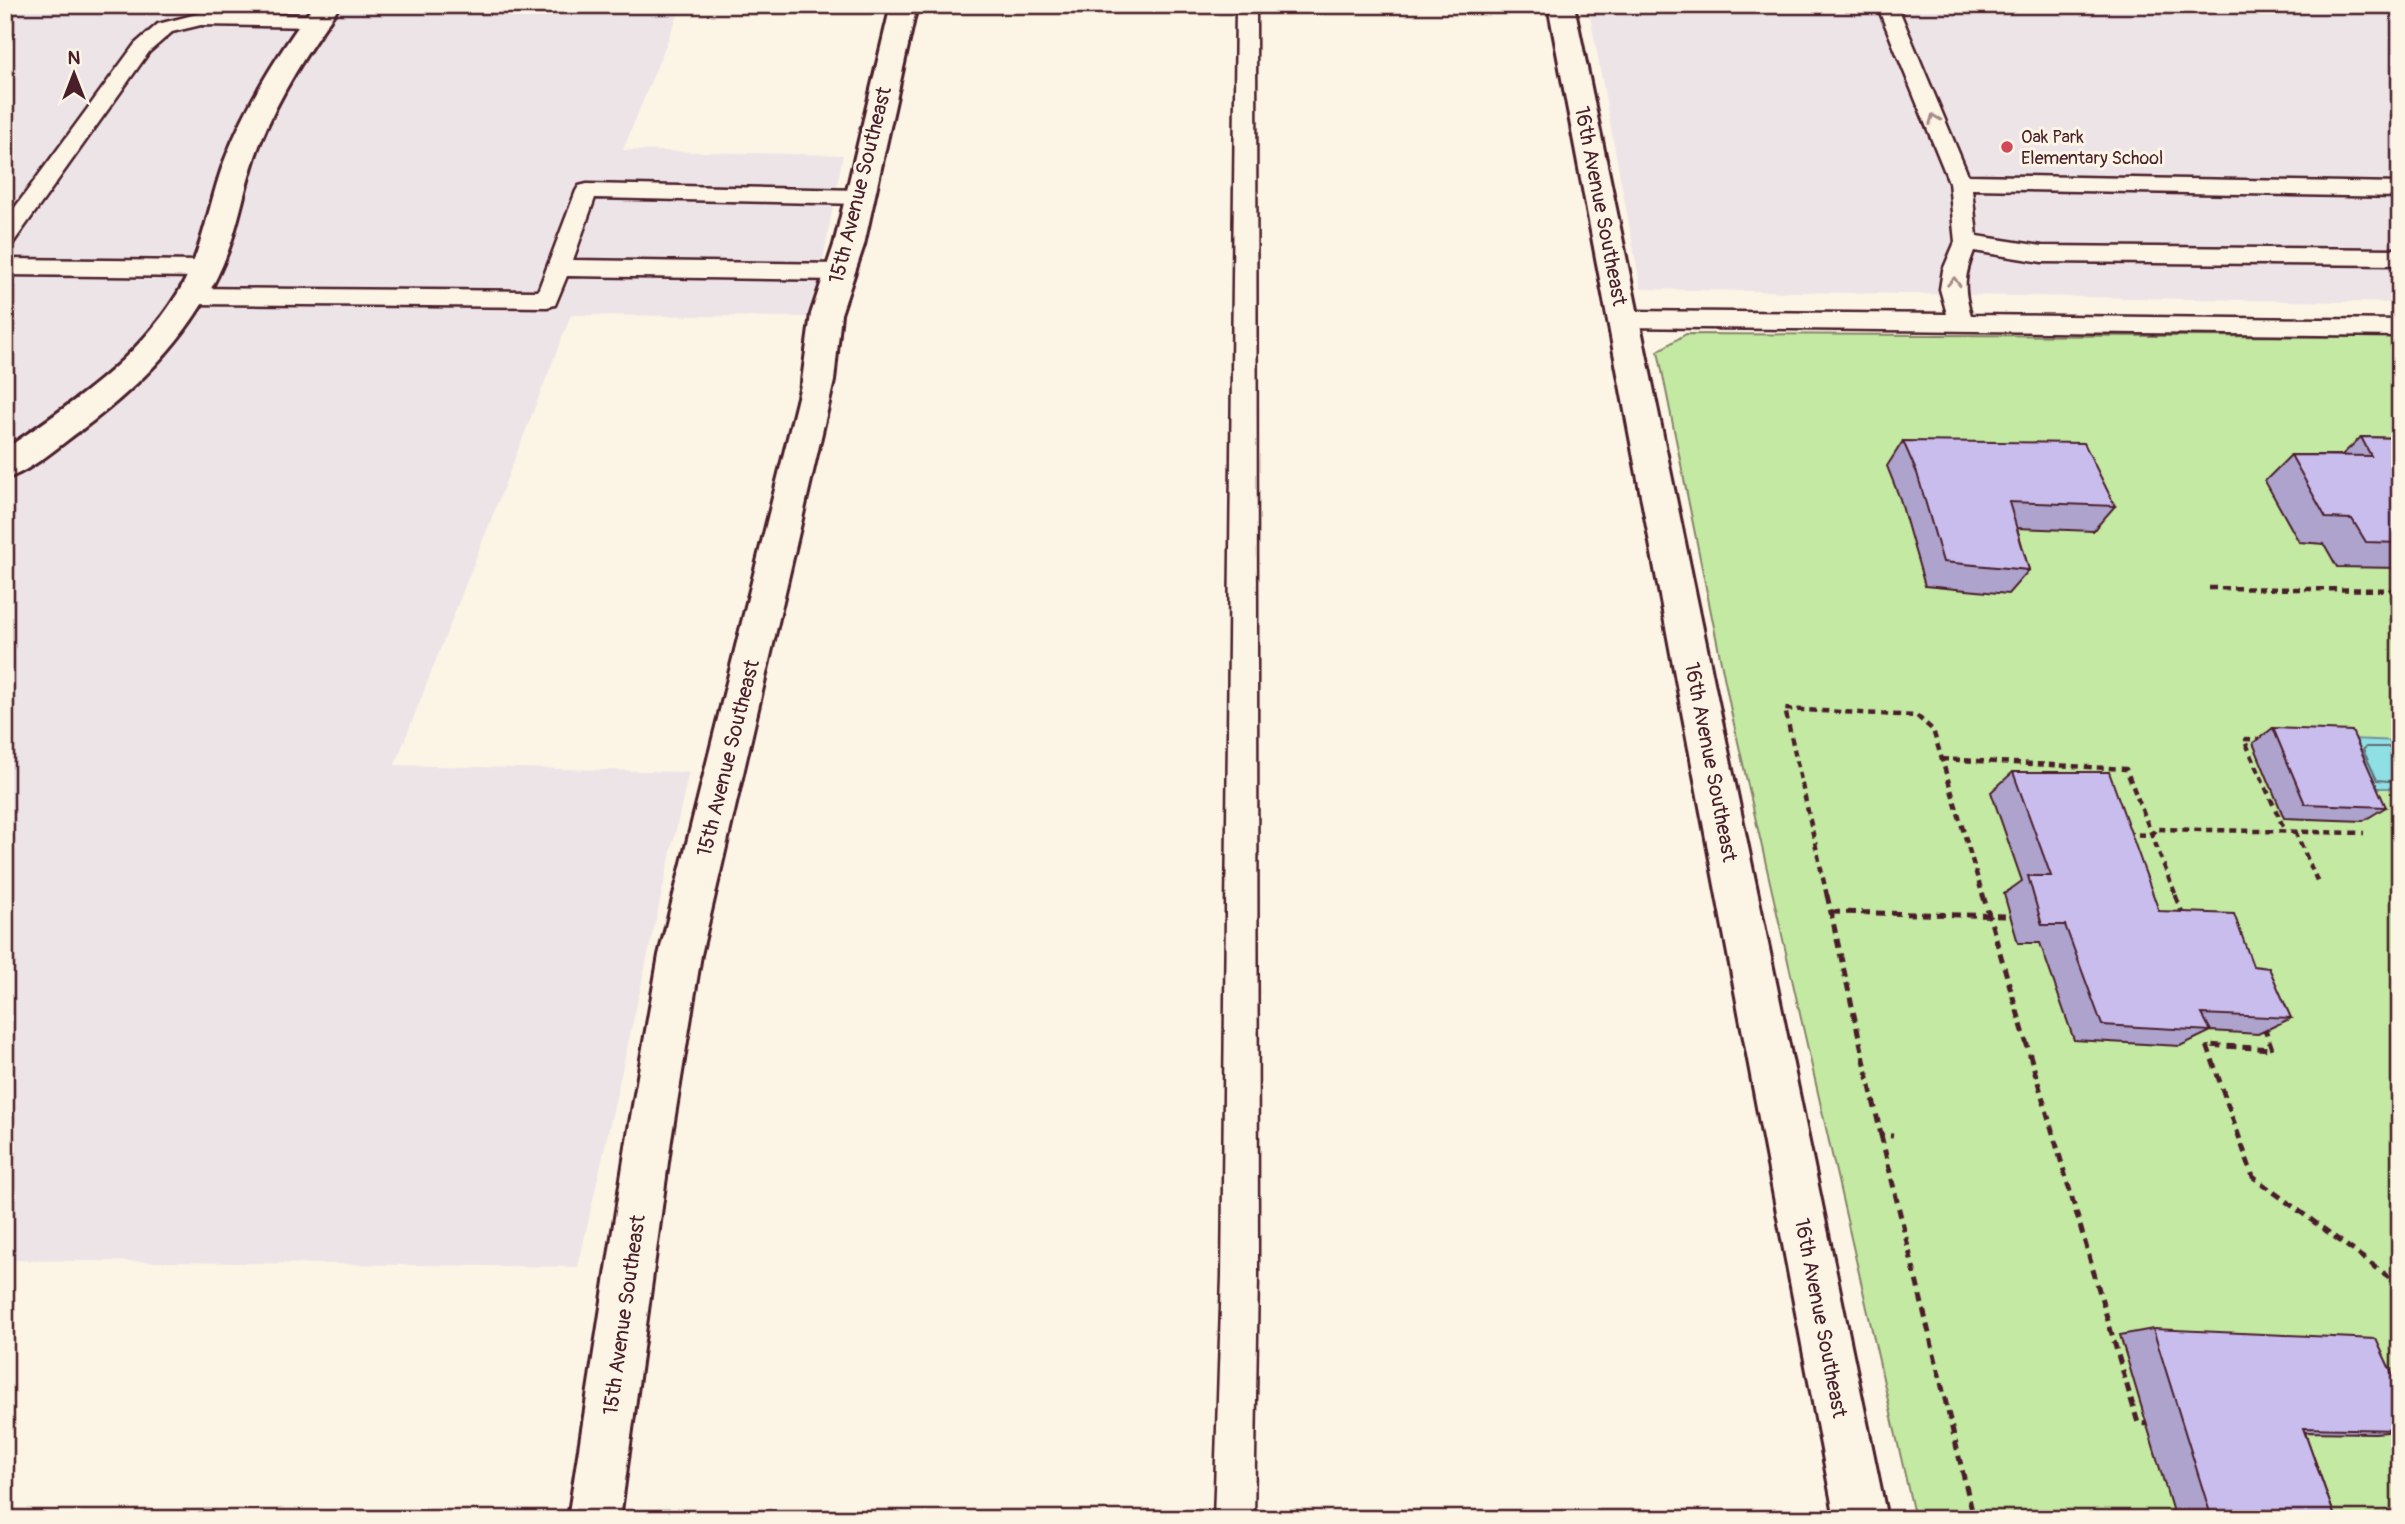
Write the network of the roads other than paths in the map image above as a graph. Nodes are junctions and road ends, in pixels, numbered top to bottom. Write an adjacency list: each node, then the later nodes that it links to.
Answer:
1 (904, 5): 8 (street, 15th Avenue Southeast)
2 (1246, 5): 21 (lane)
3 (1561, 5): 16 (street, 16th Avenue Southeast)
4 (1887, 5): 6 (lane, one-way to 4)
5 (321, 13): 9 (lane); 15 (street)
6 (1960, 182): 7 (lane); 10 (lane)
7 (2400, 190)
8 (860, 197): 13 (lane); 14 (street, 15th Avenue Southeast)
9 (5, 238)
10 (1966, 242): 11 (lane); 17 (lane, one-way to 10)
11 (2400, 257)
12 (5, 267): 15 (lane)
13 (558, 268): 14 (lane); 15 (lane)
14 (840, 272): 20 (street, 15th Avenue Southeast)
15 (197, 282): 19 (street)
16 (1623, 319): 17 (lane); 22 (street, 16th Avenue Southeast)
17 (1961, 323): 18 (lane)
18 (2400, 328)
19 (5, 466)
20 (594, 1519)
21 (1234, 1519)
22 (1861, 1519)

